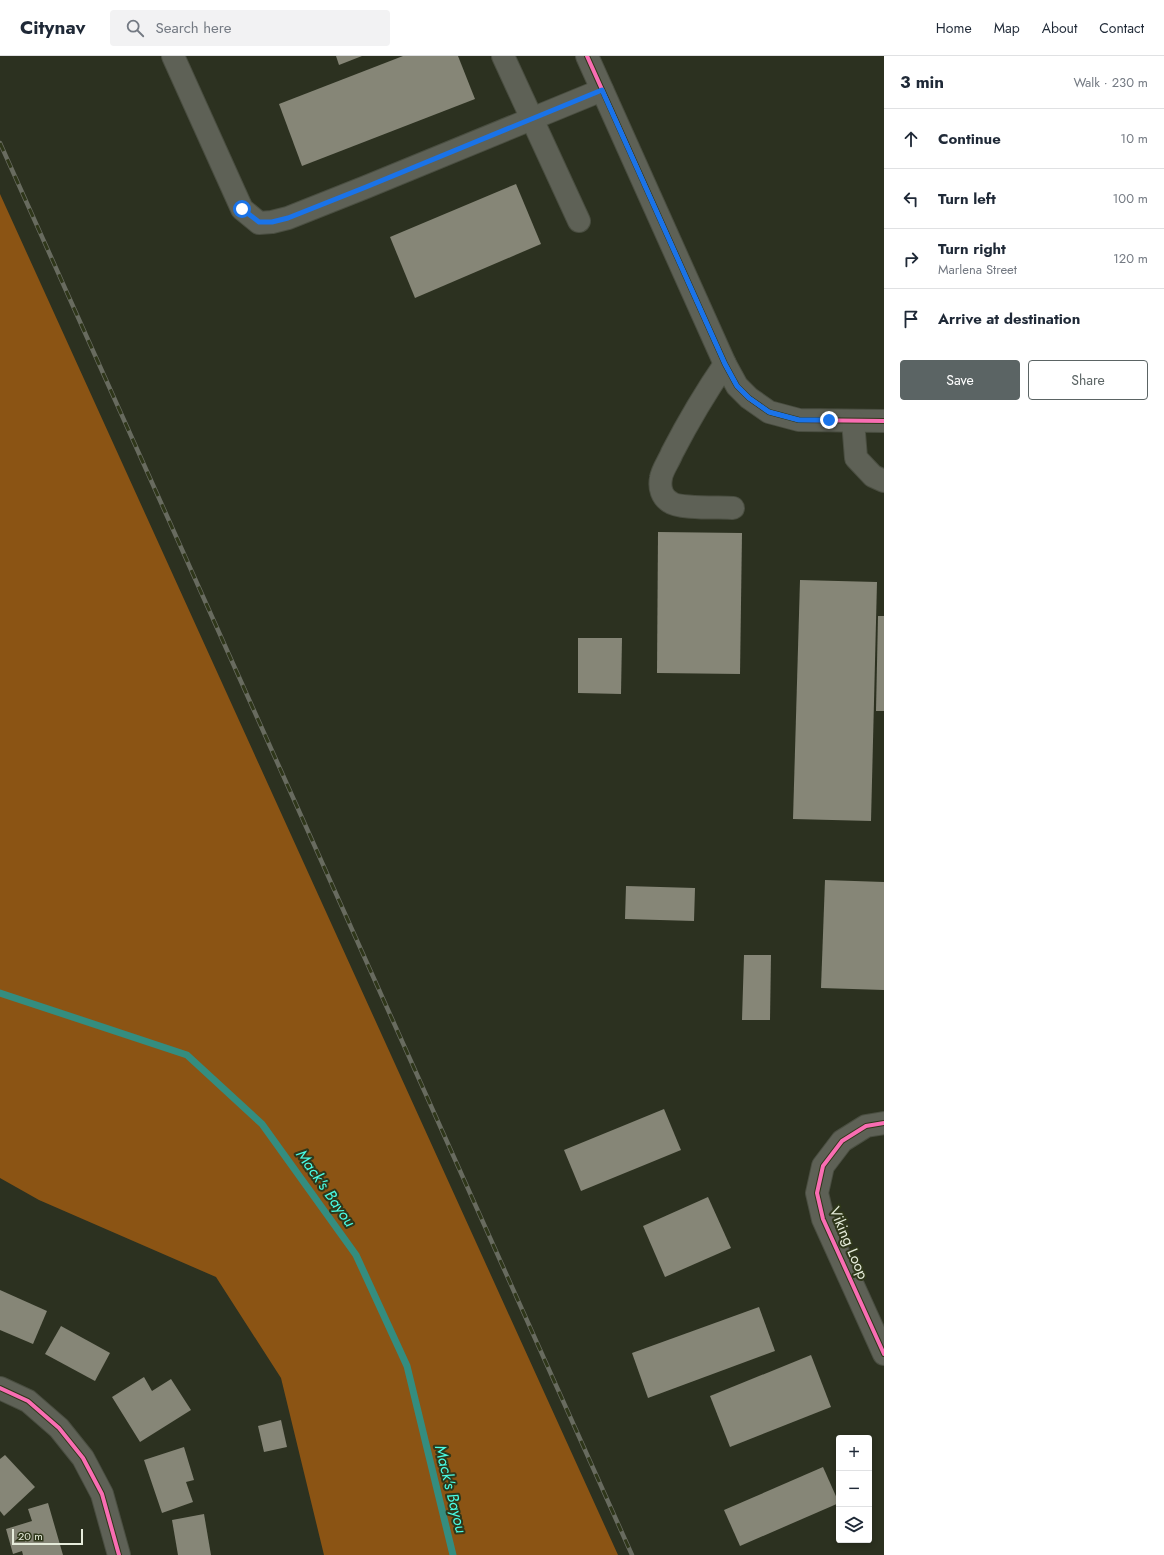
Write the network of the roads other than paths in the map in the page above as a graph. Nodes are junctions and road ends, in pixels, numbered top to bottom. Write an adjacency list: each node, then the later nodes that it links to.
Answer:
1 (173, 56): 5 (street)
2 (503, 56): 5 (street)
3 (587, 56): 4 (street)
4 (602, 90): 5 (street); 7 (street)
5 (532, 119): 6 (street)
6 (579, 221)
7 (725, 364): 8 (street); 11 (street)
8 (853, 421): 9 (street); 10 (street)
9 (884, 421)
10 (884, 481)
11 (733, 508)
12 (884, 1123): 13 (street, Viking Loop)
13 (884, 1354)
14 (0, 1388): 15 (street)
15 (119, 1555)

